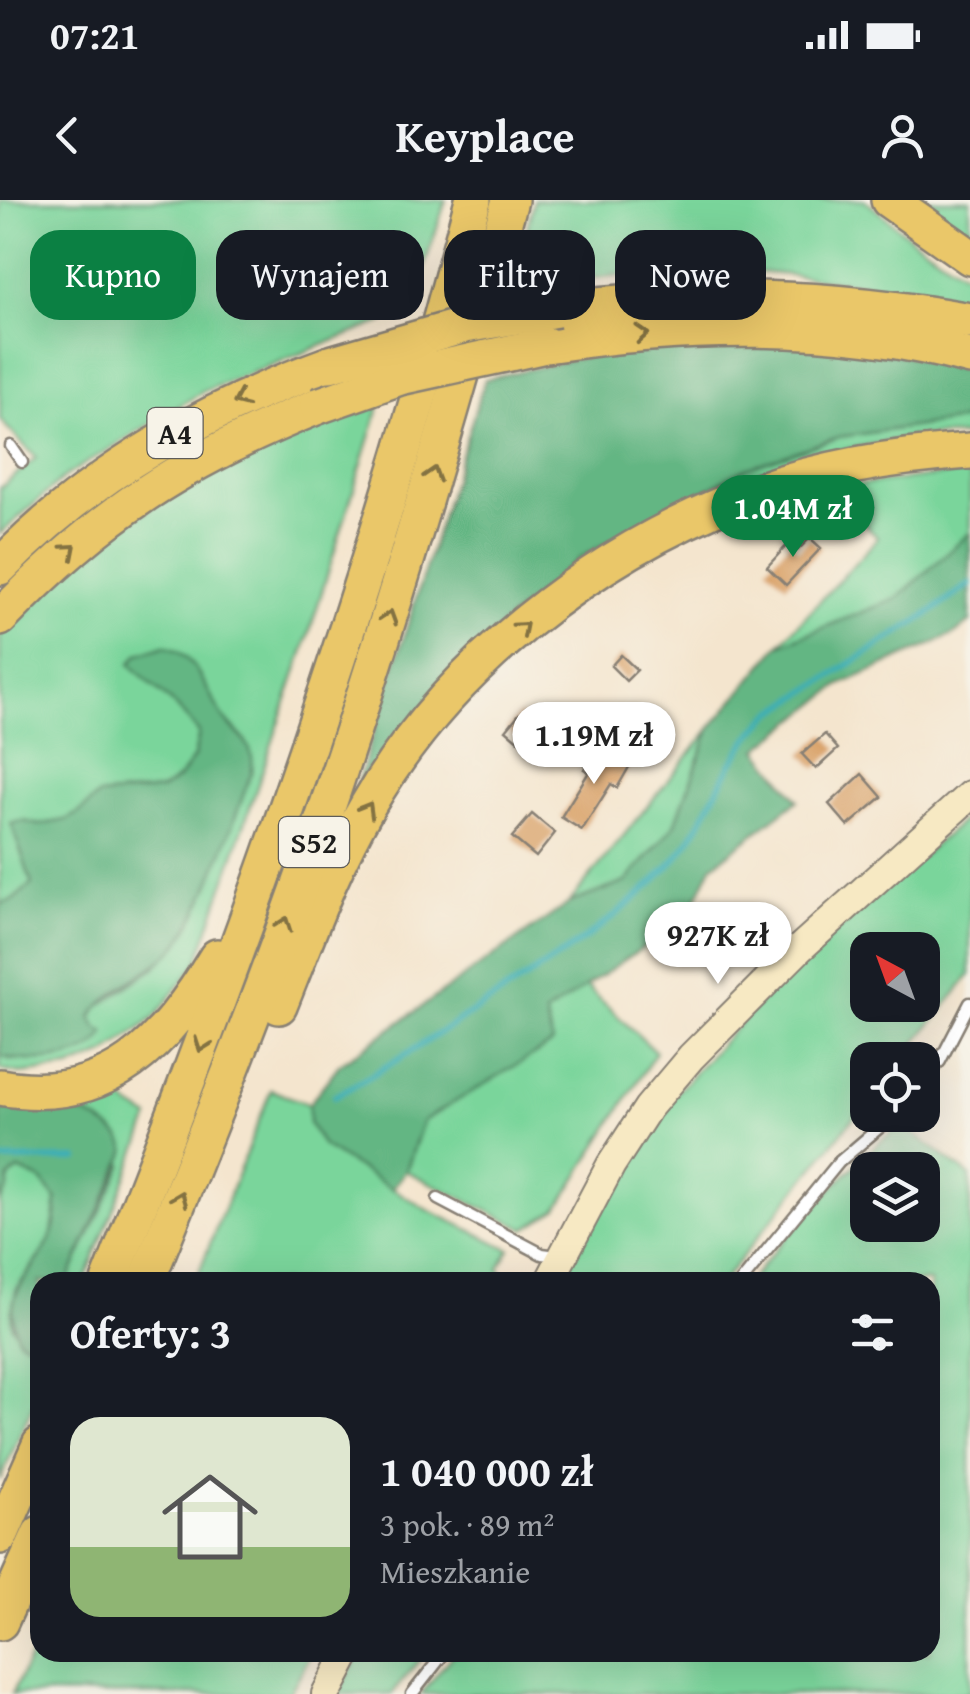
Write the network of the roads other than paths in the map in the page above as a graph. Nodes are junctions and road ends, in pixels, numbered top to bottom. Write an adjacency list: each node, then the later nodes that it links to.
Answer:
1 (474, 200): 13 (highway, S52)
2 (510, 200): 17 (highway, S52, one-way to 2)
3 (889, 200): 4 (highway)
4 (970, 257)
5 (970, 320): 10 (highway, A4, one-way to 10, bridge)
6 (970, 358): 11 (highway, one-way to 6, bridge)
7 (11, 446): 9 (lane)
8 (970, 451): 17 (highway, one-way to 8)
9 (22, 462)
10 (0, 567)
11 (0, 618)
12 (970, 795): 20 (street)
13 (260, 888): 16 (highway); 21 (highway, one-way to 21)
14 (970, 1003): 15 (lane)
15 (940, 1061)
16 (0, 1087)
17 (214, 1114): 22 (highway, one-way to 17)
18 (874, 1132): 24 (lane)
19 (438, 1199): 20 (lane)
20 (563, 1256): 23 (street)
21 (113, 1272)
22 (150, 1272)
23 (554, 1272)
24 (750, 1272)
25 (30, 1468): 26 (highway)
26 (0, 1536)
27 (30, 1556): 28 (highway)
28 (0, 1622)
29 (343, 1662): 31 (street)
30 (437, 1662): 32 (lane)
31 (326, 1694)
32 (412, 1694)

